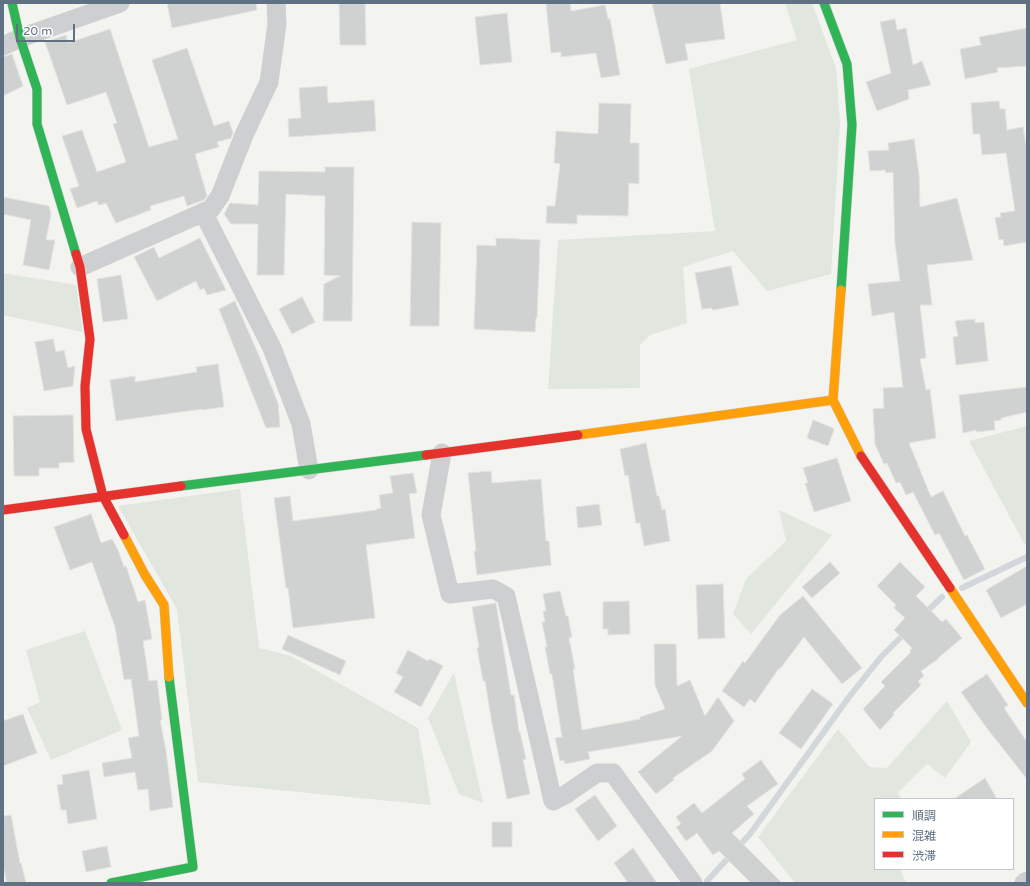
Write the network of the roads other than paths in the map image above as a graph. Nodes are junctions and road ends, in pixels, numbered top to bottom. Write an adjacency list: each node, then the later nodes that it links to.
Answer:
1 (12, 3): 6 (street)
2 (120, 3): 5 (street)
3 (276, 3): 8 (street)
4 (824, 3): 10 (street)
5 (78, 10): 6 (street)
6 (20, 38): 7 (street); 9 (street)
7 (3, 46)
8 (203, 212): 9 (street); 12 (street)
9 (80, 268): 13 (street)
10 (833, 400): 11 (street); 15 (street)
11 (442, 453): 12 (street); 18 (street)
12 (309, 470): 13 (street)
13 (103, 496): 14 (street); 17 (street)
14 (3, 510)
15 (1027, 703)
16 (1027, 881): 19 (street)
17 (111, 883)
18 (694, 883)
19 (1024, 883)

